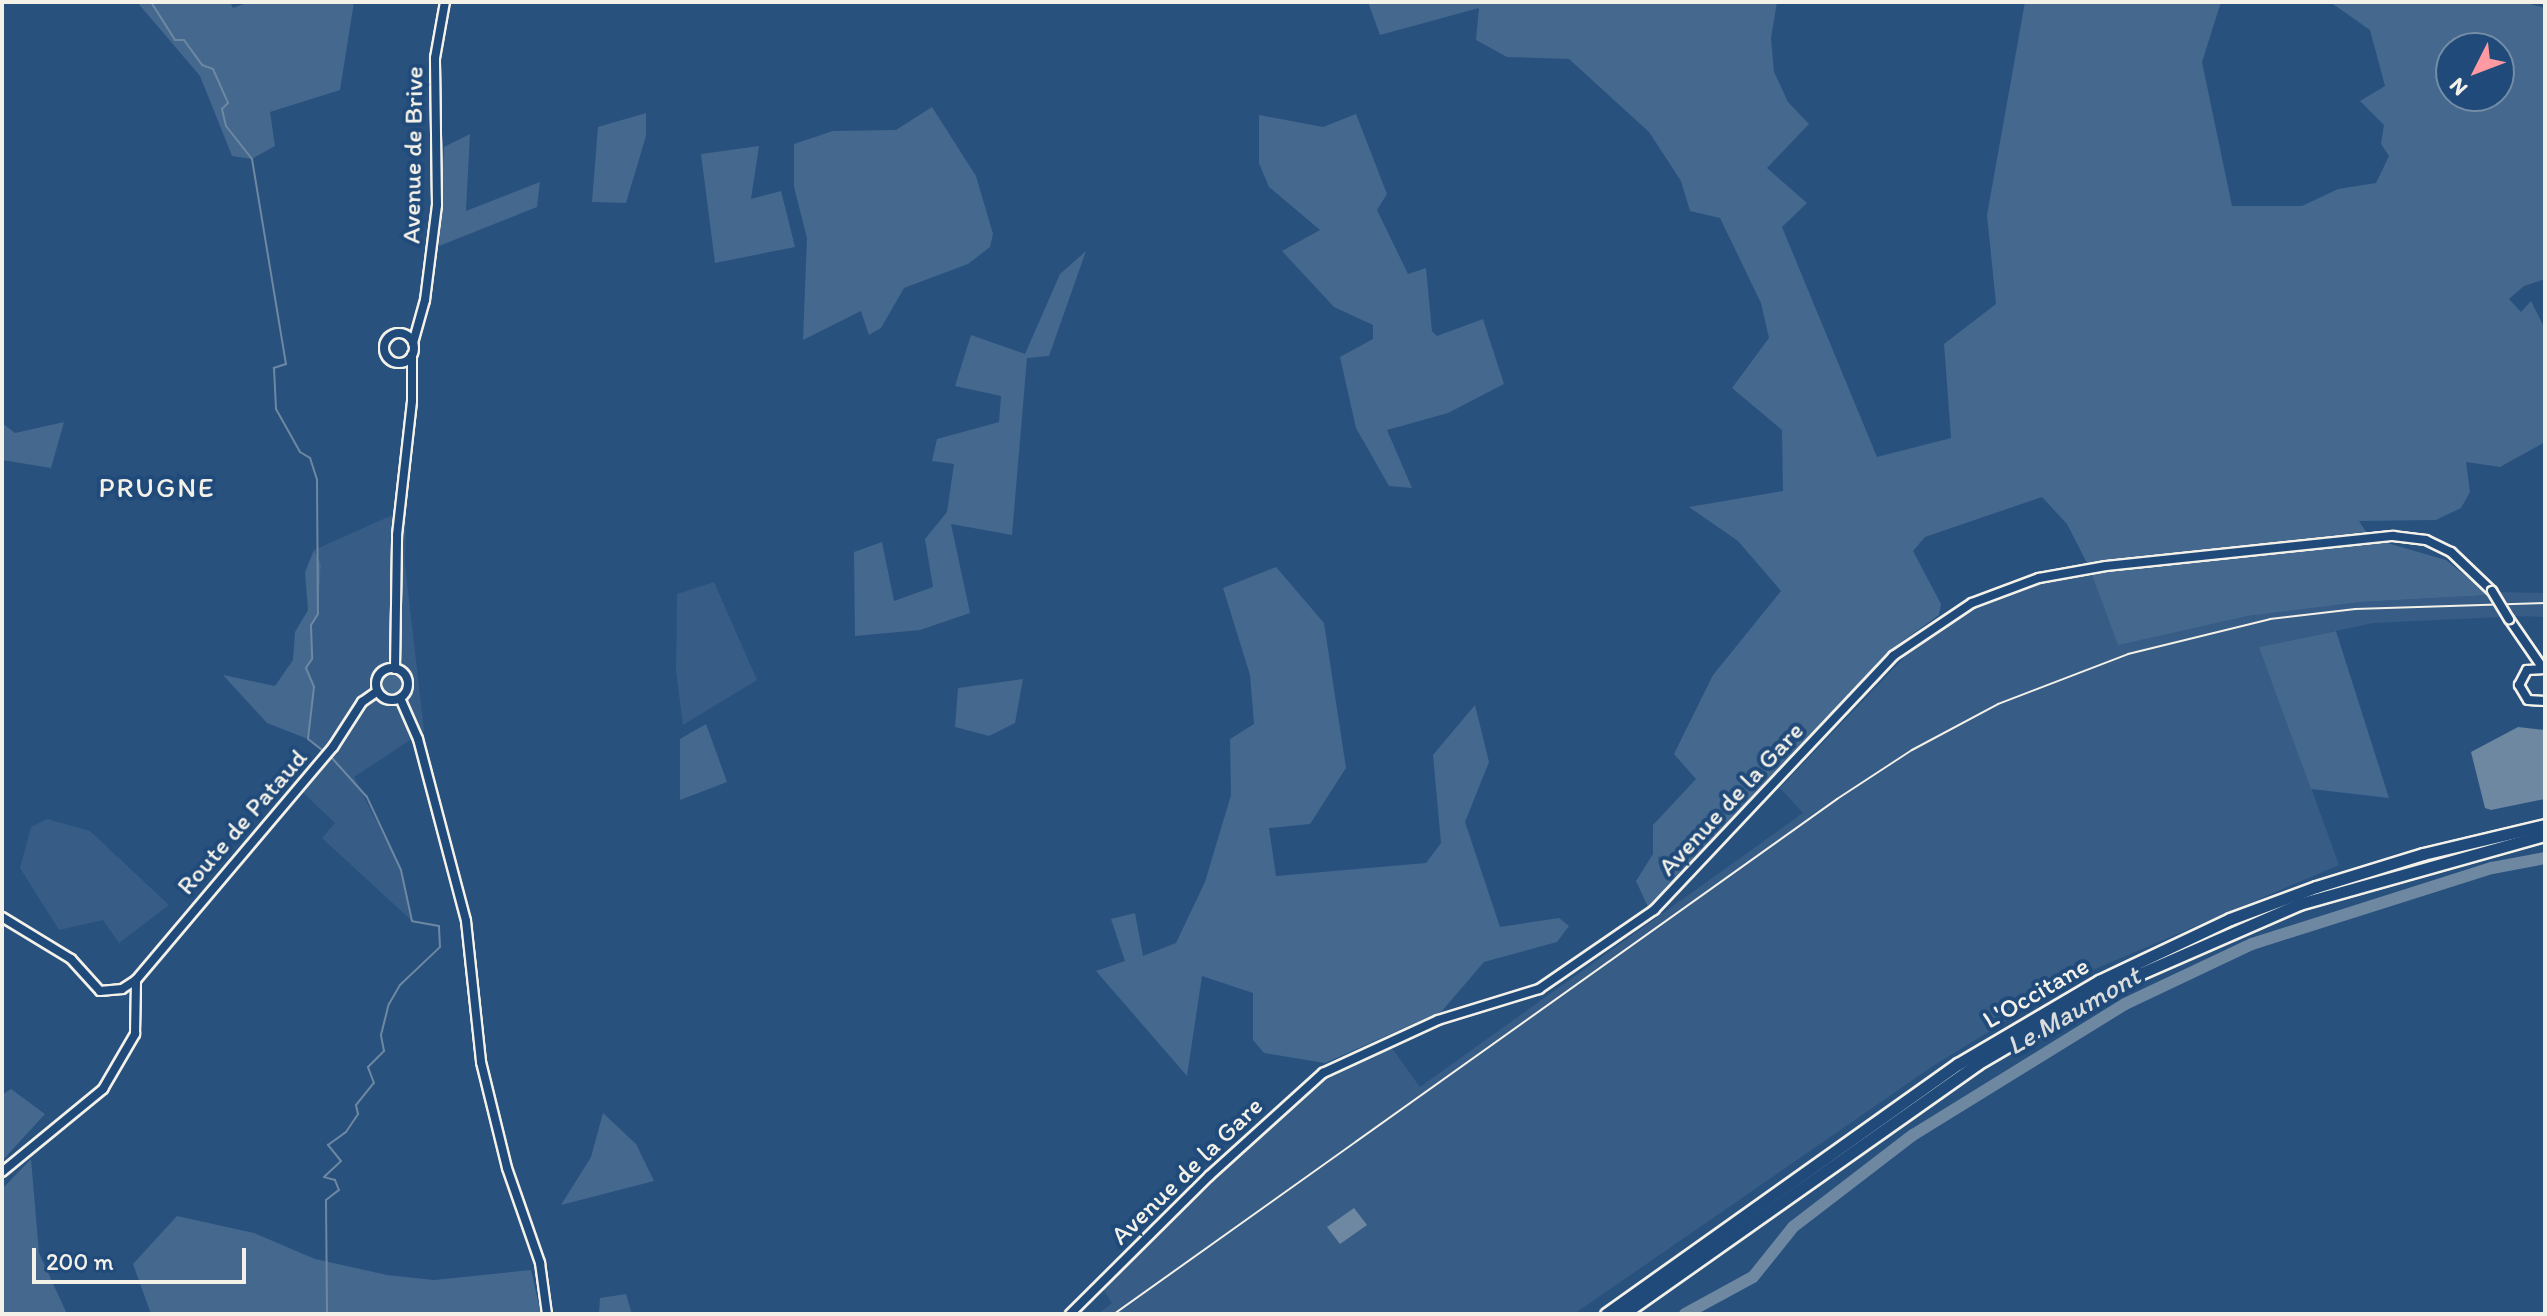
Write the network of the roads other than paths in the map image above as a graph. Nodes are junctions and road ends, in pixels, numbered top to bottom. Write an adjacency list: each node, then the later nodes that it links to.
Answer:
1 (445, 2): 2 (street, Avenue de Brive)
2 (423, 308): 3 (street); 4 (street, Avenue de Brive)
3 (398, 333): 4 (street); 6 (street)
4 (413, 343): 5 (street)
5 (412, 355): 6 (street); 7 (street)
6 (396, 362): 7 (street)
7 (411, 383): 10 (street)
8 (2523, 641): 9 (street, Avenue de la Gare); 11 (street); 21 (street, Avenue de la Gare, bridge)
9 (2543, 668): 11 (street)
10 (395, 669): 12 (street); 13 (street)
11 (2527, 670): 14 (street)
12 (378, 691): 13 (street); 18 (street, Route de Pataud)
13 (400, 698): 20 (street)
14 (2545, 701)
15 (2545, 825): 22 (highway, L'Occitane)
16 (2545, 835): 23 (highway, L'Occitane)
17 (2, 917): 18 (street)
18 (136, 980): 19 (street)
19 (2, 1172)
20 (547, 1314)
21 (1070, 1314)
22 (1606, 1314)
23 (1623, 1314)

